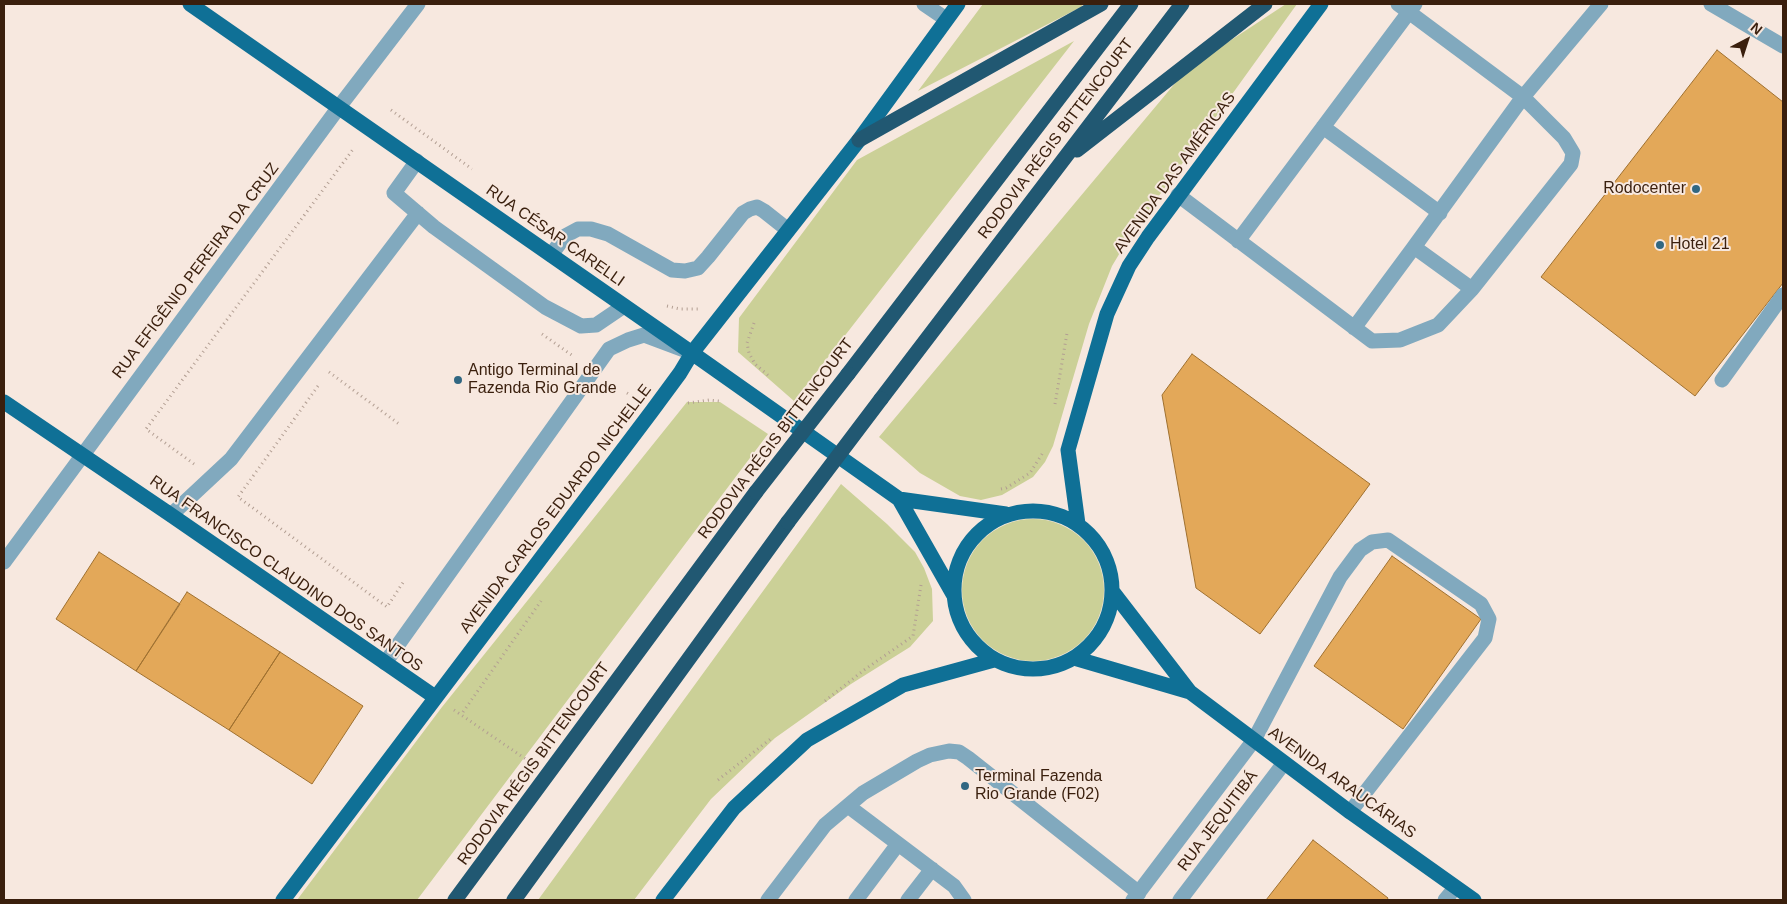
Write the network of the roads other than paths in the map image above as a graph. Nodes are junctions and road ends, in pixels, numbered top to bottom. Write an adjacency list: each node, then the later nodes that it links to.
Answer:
1 (190, 4): 16 (main road, RUA CÉSAR CARELLI)
2 (418, 4): 16 (street, RUA EFIGÊNIO PEREIRA DA CRUZ)
3 (924, 4): 13 (street)
4 (958, 4): 13 (main road, AVENIDA CARLOS EDUARDO NICHELLE)
5 (1101, 4): 18 (highway)
6 (1131, 4): 57 (highway, RODOVIA RÉGIS BITTENCOURT, bridge)
7 (1182, 4): 20 (highway, RODOVIA RÉGIS BITTENCOURT)
8 (1265, 4): 20 (highway)
9 (1321, 4): 21 (main road, AVENIDA DAS AMÉRICAS)
10 (1601, 4): 15 (street)
11 (1710, 4): 14 (street)
12 (1407, 7): 15 (street); 17 (street)
13 (946, 19): 18 (main road, AVENIDA CARLOS EDUARDO NICHELLE)
14 (1783, 46)
15 (1523, 97): 23 (street); 28 (street)
16 (339, 107): 19 (main road, RUA CÉSAR CARELLI); 35 (street, RUA EFIGÊNIO PEREIRA DA CRUZ)
17 (1323, 127): 23 (street); 25 (street)
18 (859, 140): 24 (main road, AVENIDA CARLOS EDUARDO NICHELLE)
19 (417, 161): 22 (street); 27 (main road, RUA CÉSAR CARELLI)
20 (1060, 163): 58 (highway, RODOVIA RÉGIS BITTENCOURT, bridge)
21 (1178, 195): 25 (street); 39 (main road, AVENIDA DAS AMÉRICAS)
22 (418, 213): 30 (street); 38 (street)
23 (1440, 213): 26 (street)
24 (788, 230): 27 (street); 32 (main road, AVENIDA CARLOS EDUARDO NICHELLE)
25 (1238, 241): 31 (street)
26 (1414, 248): 28 (street); 31 (street)
27 (551, 255): 30 (main road, RUA CÉSAR CARELLI)
28 (1472, 290): 31 (street)
29 (1783, 295): 33 (street)
30 (624, 306): 32 (main road, RUA CÉSAR CARELLI)
31 (1354, 328)
32 (692, 353): 36 (main road, RUA CÉSAR CARELLI); 45 (street); 47 (main road, AVENIDA CARLOS EDUARDO NICHELLE)
33 (1722, 380)
34 (4, 402): 35 (main road, RUA FRANCISCO CLAUDINO DOS SANTOS)
35 (81, 455): 38 (main road, RUA FRANCISCO CLAUDINO DOS SANTOS); 40 (street, RUA EFIGÊNIO PEREIRA DA CRUZ)
36 (899, 499): 37 (main road, RUA CÉSAR CARELLI); 42 (main road, RUA CÉSAR CARELLI)
37 (1006, 514): 39 (main road); 42 (main road)
38 (171, 515): 45 (main road, RUA FRANCISCO CLAUDINO DOS SANTOS)
39 (1078, 524): 41 (main road)
40 (4, 562)
41 (1113, 592): 43 (main road); 46 (main road, AVENIDA ARAUCÁRIAS)
42 (953, 594): 44 (main road)
43 (1074, 658): 44 (main road); 46 (main road, AVENIDA ARAUCÁRIAS)
44 (994, 660): 59 (main road)
45 (385, 663): 47 (main road, RUA FRANCISCO CLAUDINO DOS SANTOS)
46 (1190, 692): 48 (main road, AVENIDA ARAUCÁRIAS)
47 (435, 697): 56 (main road, AVENIDA CARLOS EDUARDO NICHELLE)
48 (1254, 740): 49 (main road, AVENIDA ARAUCÁRIAS); 51 (street); 55 (street)
49 (1284, 763): 51 (main road, AVENIDA ARAUCÁRIAS); 64 (street, RUA JEQUITIBÁ)
50 (848, 806): 52 (street); 55 (street); 60 (street)
51 (1350, 812): 54 (main road, AVENIDA ARAUCÁRIAS)
52 (898, 844): 53 (street); 61 (street)
53 (932, 869): 62 (street); 63 (street)
54 (1455, 888): 65 (street); 66 (main road, AVENIDA ARAUCÁRIAS)
55 (1136, 896)
56 (283, 900)
57 (455, 900)
58 (514, 900)
59 (663, 900)
60 (768, 900)
61 (856, 900)
62 (908, 900)
63 (964, 900)
64 (1180, 900)
65 (1445, 900)
66 (1474, 900)

